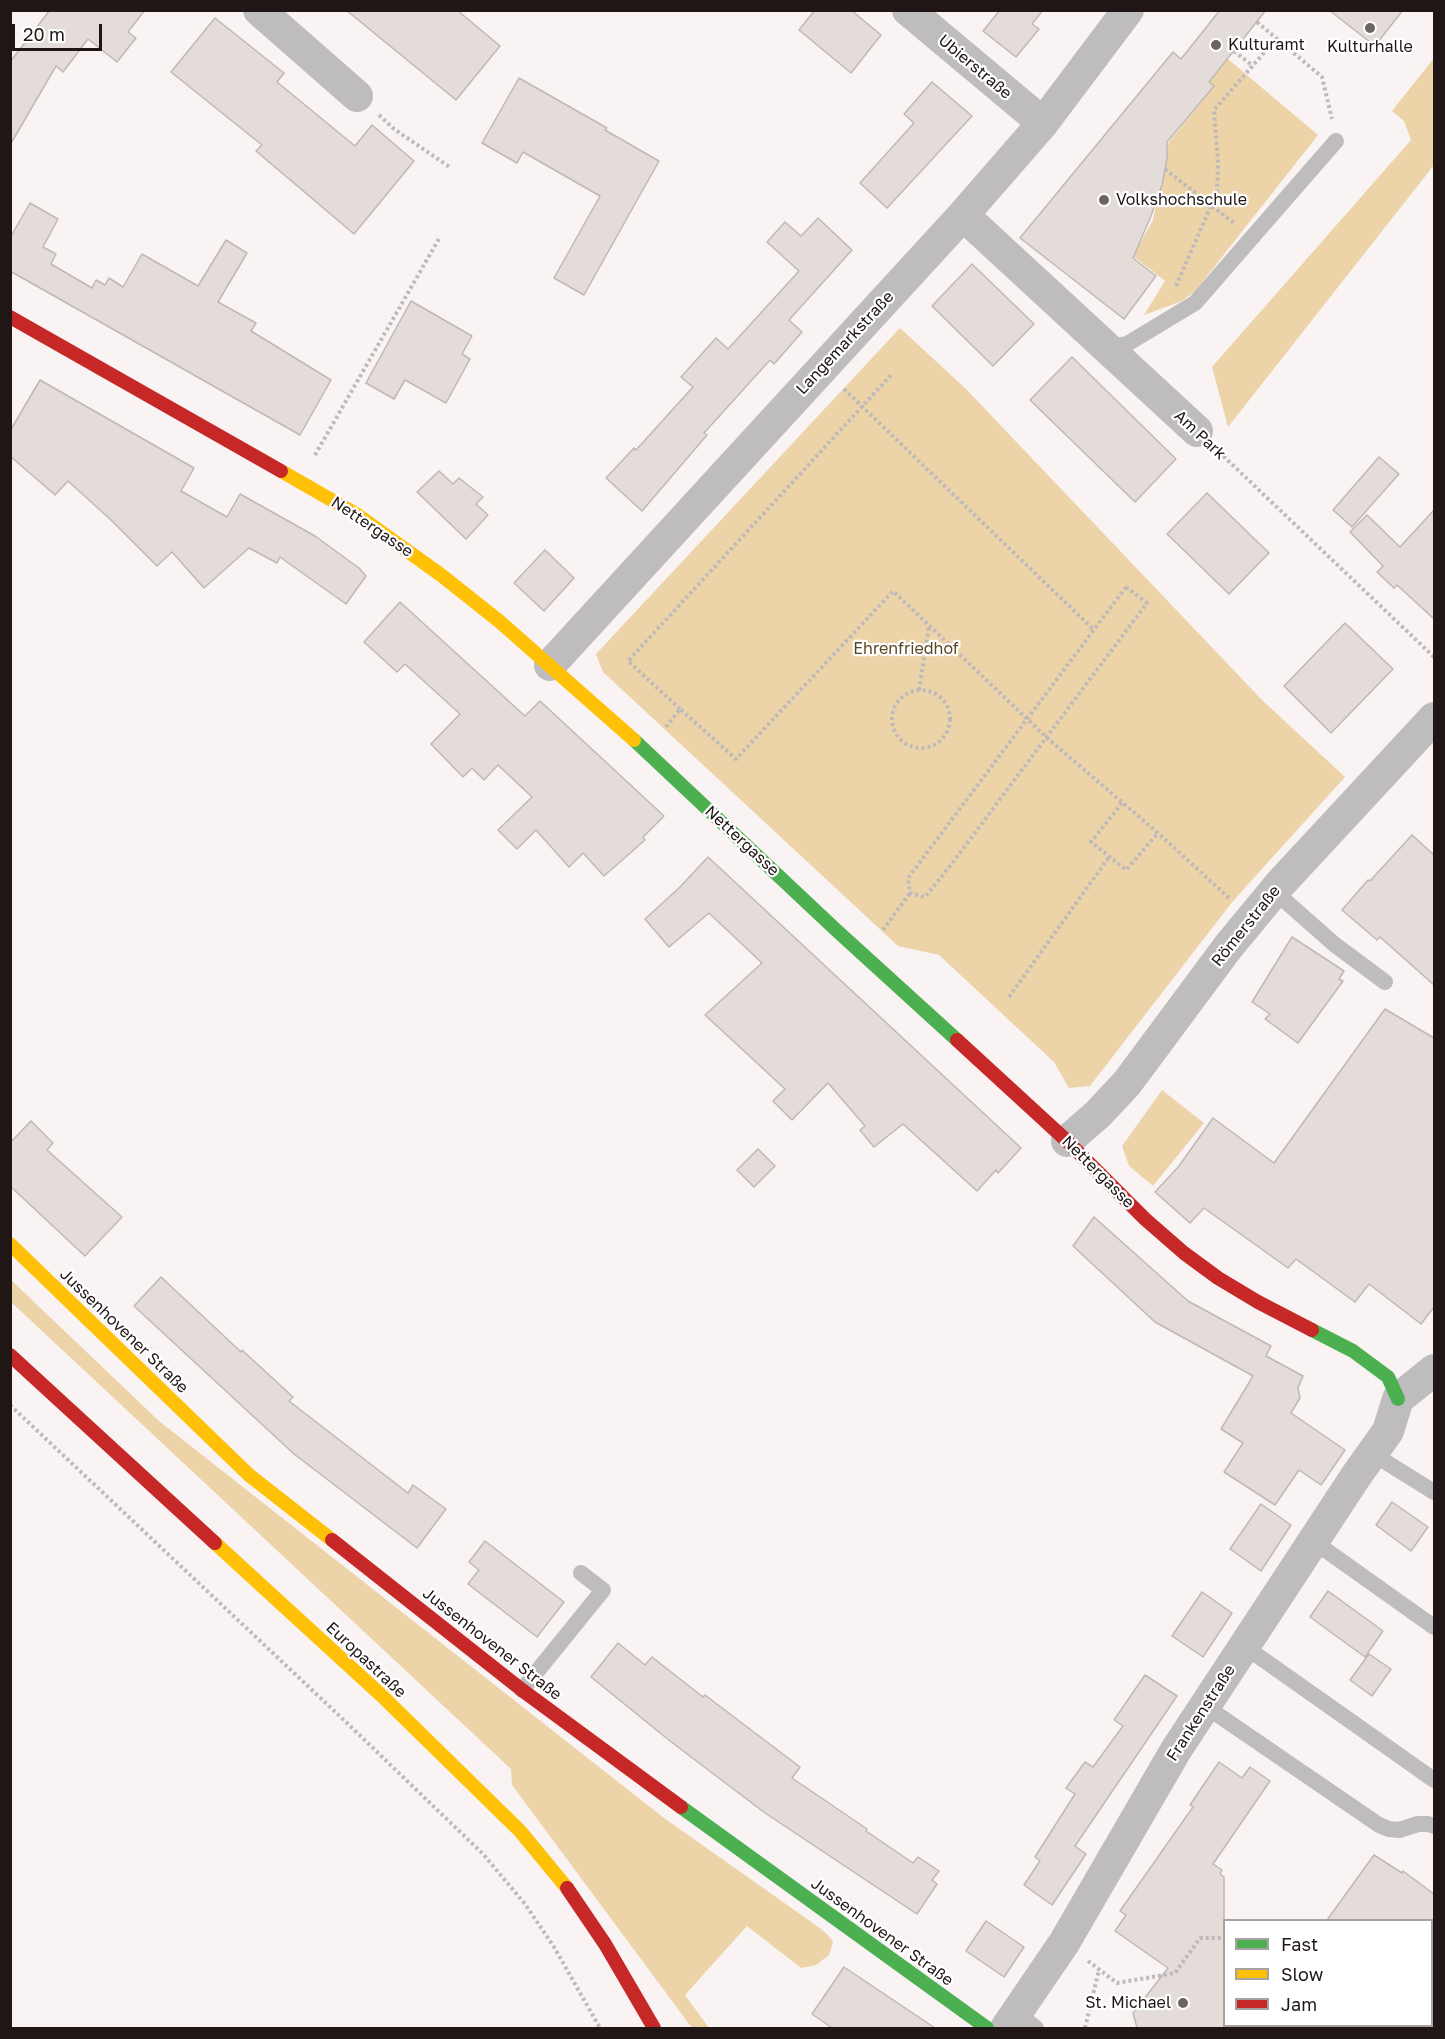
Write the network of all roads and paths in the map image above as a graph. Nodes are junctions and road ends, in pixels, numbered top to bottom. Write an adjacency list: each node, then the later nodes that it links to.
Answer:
1 (259, 10): 8 (street)
2 (908, 10): 9 (street, Ubierstraße)
3 (1128, 10): 9 (street, Langemarkstraße)
4 (1257, 22): 5 (path)
5 (1276, 39): 7 (path); 10 (path)
6 (1234, 51): 7 (path)
7 (1253, 66): 13 (path)
8 (357, 96): 11 (path)
9 (1043, 123): 14 (street, Langemarkstraße)
10 (1336, 141): 17 (lane)
11 (451, 168)
12 (1165, 170): 13 (path)
13 (1211, 206): 17 (path)
14 (963, 214): 18 (street, Am Park); 19 (street, Langemarkstraße)
15 (441, 237): 23 (path)
16 (10, 317): 23 (street, Nettergasse)
17 (1169, 319): 18 (lane)
18 (1107, 348): 22 (street, Am Park)
19 (821, 369): 21 (path); 27 (street, Langemarkstraße)
20 (892, 374): 21 (path)
21 (863, 406): 25 (path); 29 (path)
22 (1197, 431): 26 (path, Am Park)
23 (301, 482): 27 (street, Nettergasse)
24 (929, 626): 28 (path); 29 (path); 30 (path)
25 (1094, 630): 30 (path); 32 (path)
26 (1434, 657)
27 (550, 665): 33 (street, Nettergasse)
28 (920, 690): 28 (path)
29 (680, 709): 33 (path)
30 (1027, 718): 32 (path); 38 (path)
31 (1434, 718): 37 (street, Römerstraße)
32 (1046, 737): 34 (path); 38 (path)
33 (646, 750): 40 (street, Nettergasse)
34 (1122, 803): 35 (path); 36 (path)
35 (1158, 833): 36 (path); 39 (path)
36 (1109, 857): 42 (path)
37 (1274, 891): 39 (street, Römerstraße); 41 (lane)
38 (910, 894): 40 (path)
39 (1252, 917): 43 (street, Römerstraße)
40 (863, 954): 43 (street, Nettergasse)
41 (1385, 982)
42 (1009, 997)
43 (1067, 1141): 48 (street, Nettergasse)
44 (10, 1244): 56 (street, Jussenhovener Straße)
45 (10, 1355): 65 (street, Europastraße)
46 (1434, 1370): 48 (street)
47 (1434, 1395): 48 (street)
48 (1398, 1399): 50 (street, Frankenstraße)
49 (10, 1406): 64 (path)
50 (1373, 1454): 51 (lane); 52 (street, Frankenstraße)
51 (1434, 1492)
52 (1313, 1541): 54 (lane); 55 (street, Frankenstraße)
53 (581, 1573): 56 (lane)
54 (1434, 1627)
55 (1244, 1646): 57 (street, Frankenstraße); 58 (lane)
56 (522, 1690): 66 (street, Jussenhovener Straße)
57 (1205, 1706): 59 (lane); 61 (street, Frankenstraße)
58 (1434, 1780)
59 (1434, 1826)
60 (1223, 1938): 62 (path)
61 (1064, 1943): 62 (path); 63 (street, Frankenstraße)
62 (1099, 1970): 67 (path)
63 (1019, 2023)
64 (600, 2028)
65 (654, 2028)
66 (987, 2028)
67 (1086, 2028)

